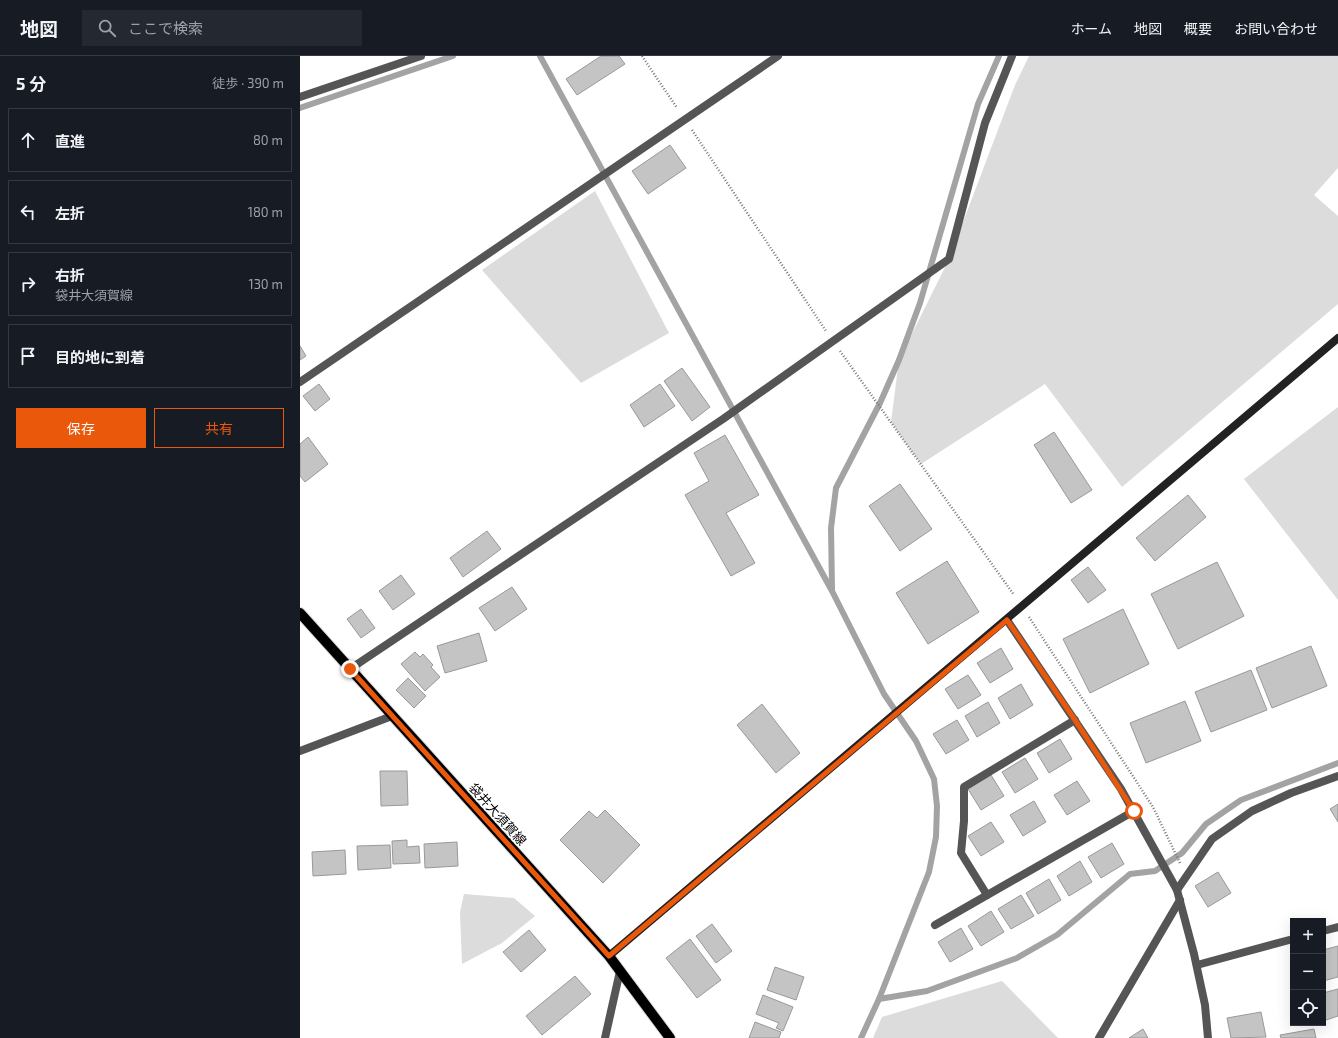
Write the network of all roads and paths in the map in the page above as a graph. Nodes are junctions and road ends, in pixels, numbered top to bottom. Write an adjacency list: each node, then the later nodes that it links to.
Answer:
1 (421, 56): 4 (street)
2 (778, 56): 6 (street)
3 (1012, 56): 9 (street)
4 (300, 97)
5 (1338, 338): 8 (street)
6 (300, 382)
7 (300, 613): 9 (main road, 袋井大須賀線)
8 (1007, 620): 11 (street); 22 (street)
9 (350, 669): 10 (main road, 袋井大須賀線)
10 (392, 716): 12 (street); 22 (main road, 袋井大須賀線)
11 (1075, 720): 14 (street); 16 (street)
12 (300, 751)
13 (1338, 776): 15 (street)
14 (1134, 811): 15 (street); 16 (street)
15 (1177, 890): 17 (street)
16 (987, 895): 18 (street)
17 (1180, 900): 23 (street); 27 (street)
18 (935, 925)
19 (1338, 927): 20 (street)
20 (1326, 930)
21 (1290, 940): 23 (street)
22 (609, 956): 24 (main road, 袋井大須賀線)
23 (1197, 965): 28 (street)
24 (620, 970): 25 (street); 26 (main road, 袋井大須賀線)
25 (605, 1038)
26 (670, 1038)
27 (1099, 1038)
28 (1208, 1038)

